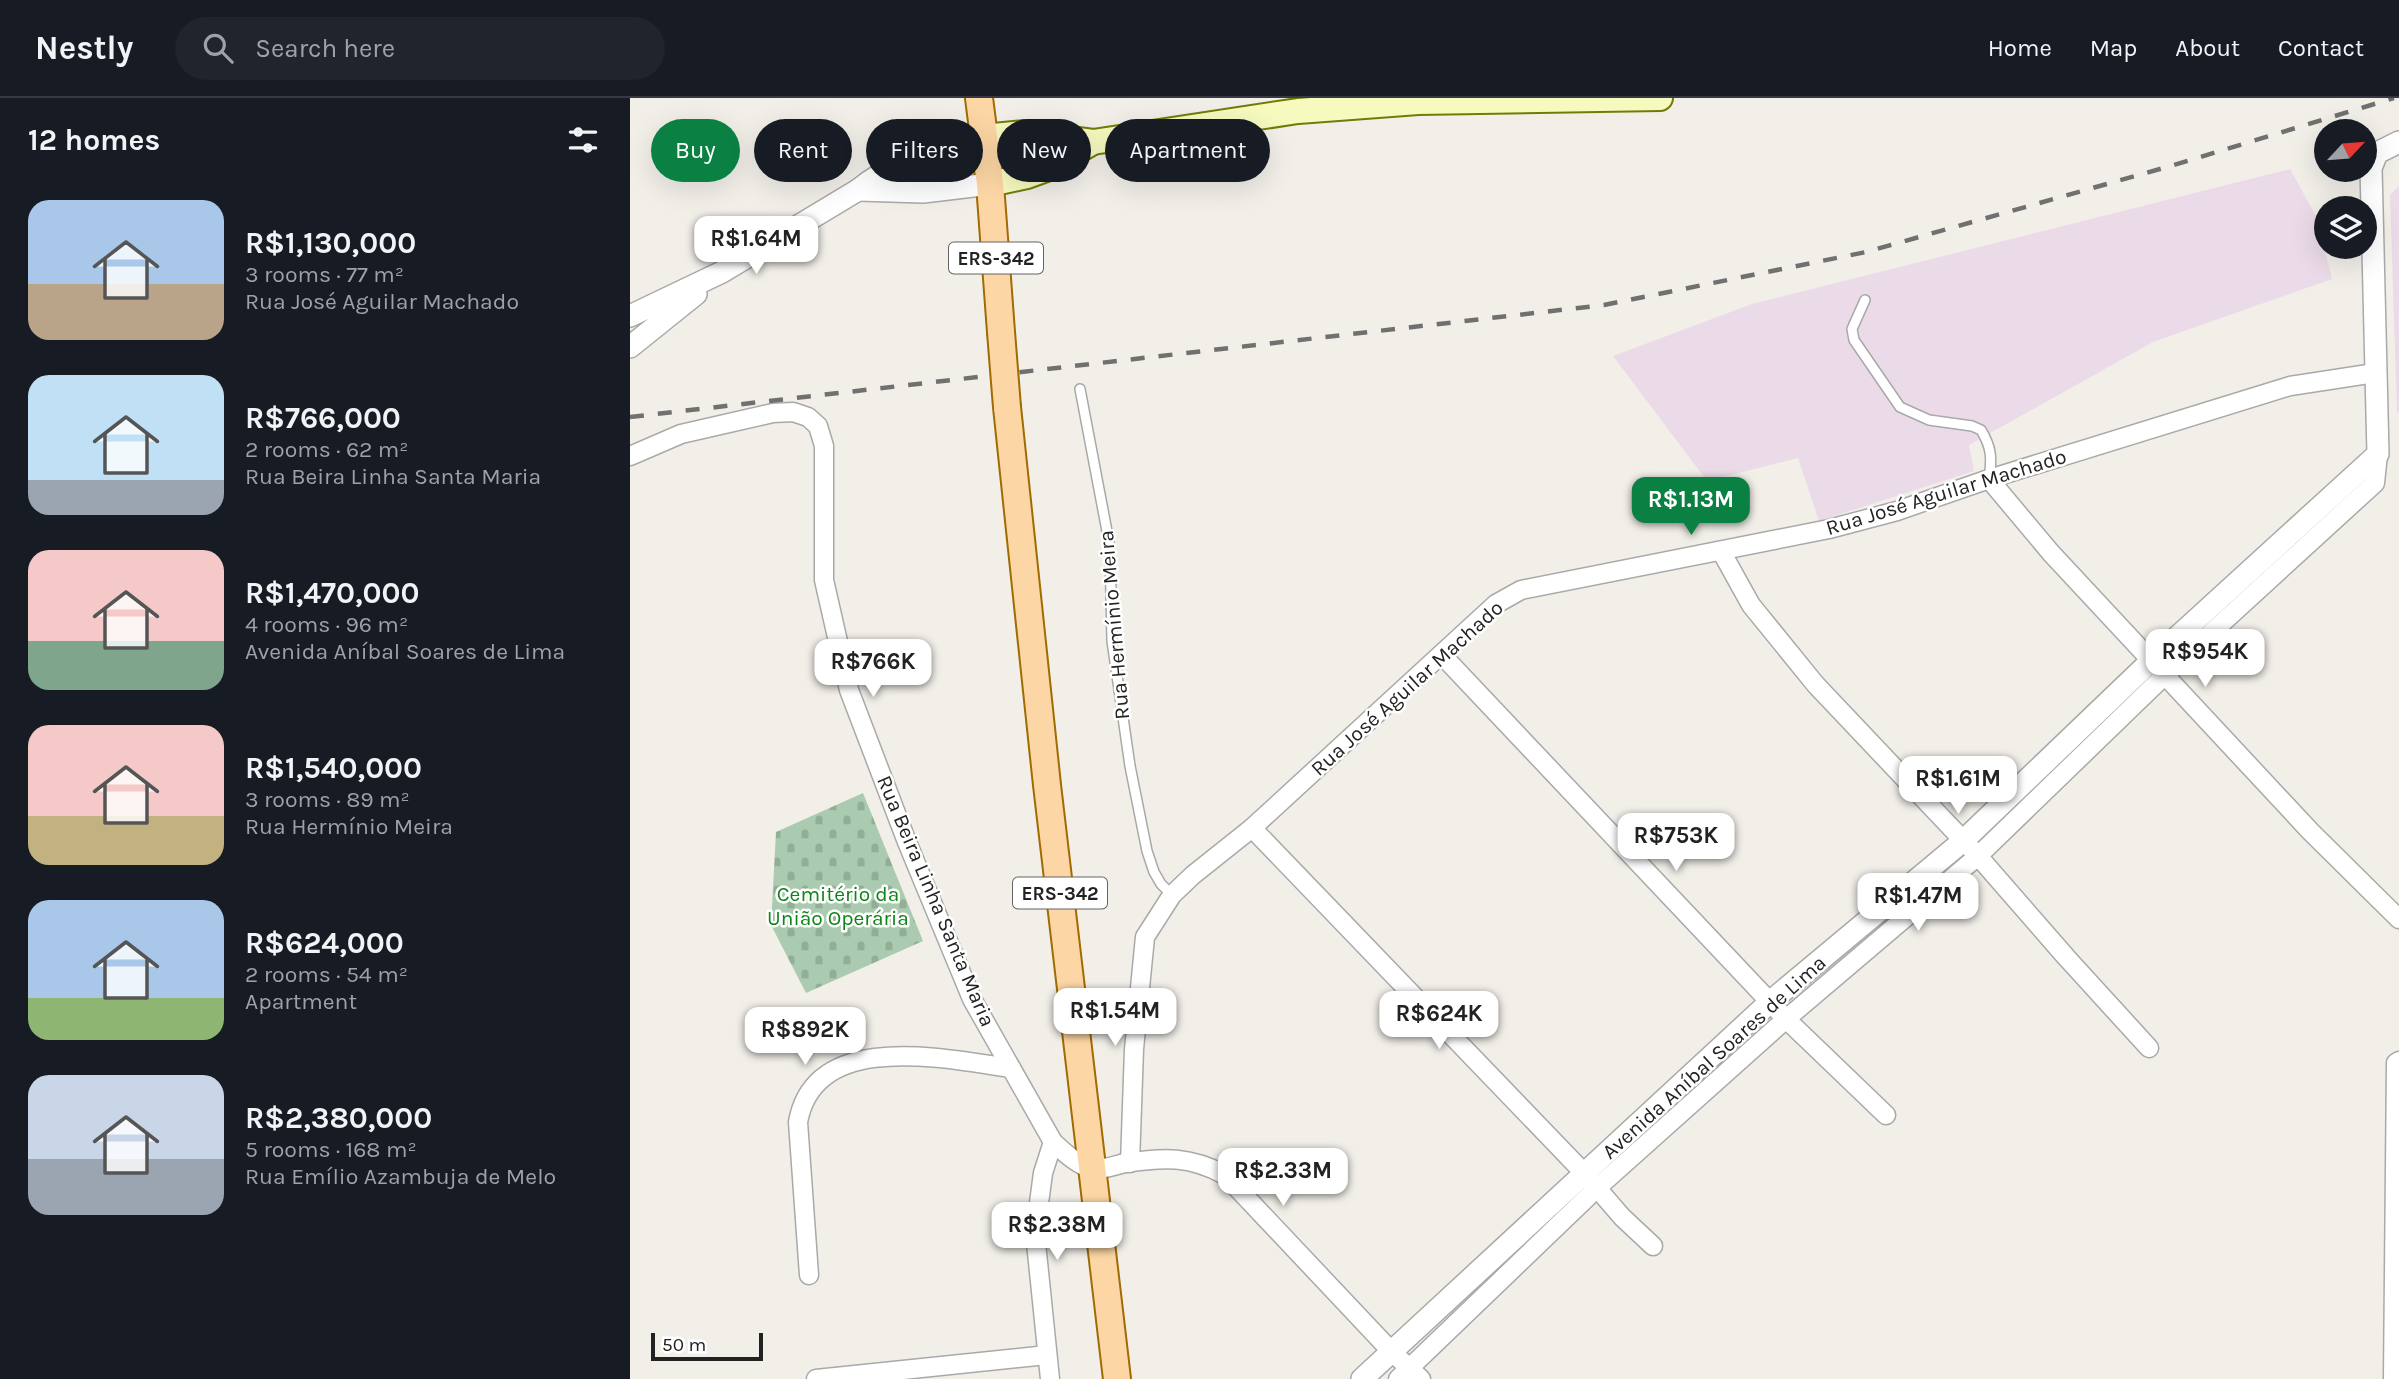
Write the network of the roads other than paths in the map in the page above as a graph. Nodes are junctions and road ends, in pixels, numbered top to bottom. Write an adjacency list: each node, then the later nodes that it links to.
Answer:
1 (979, 98): 4 (main road, ERS-342)
2 (1660, 98): 3 (main road)
3 (1297, 105): 6 (main road)
4 (981, 119)
5 (983, 137): 6 (main road); 9 (main road, ERS-342)
6 (1093, 142): 9 (main road)
7 (2399, 142): 15 (street, Avenida Aníbal Soares de Lima)
8 (868, 182): 10 (street)
9 (990, 184): 10 (street); 35 (main road, ERS-342, bridge)
10 (858, 190): 11 (street)
11 (722, 272): 13 (street); 14 (street)
12 (1865, 300): 18 (lane)
13 (630, 316)
14 (630, 347)
15 (2375, 373): 18 (street, Rua José Aguilar Machado); 21 (street, Avenida Aníbal Soares de Lima)
16 (1080, 389): 25 (lane, Rua Hermínio Meira)
17 (630, 456): 31 (street, Rua Beira Linha Santa Maria)
18 (1989, 479): 19 (street, Rua José Aguilar Machado); 21 (street)
19 (1721, 551): 20 (street, Rua José Aguilar Machado); 23 (street)
20 (1441, 655): 22 (street, Rua José Aguilar Machado); 27 (street)
21 (2159, 667): 23 (street, Avenida Aníbal Soares de Lima); 24 (street, Avenida Aníbal Soares de Lima); 26 (street)
22 (1252, 828): 25 (street, Rua José Aguilar Machado); 36 (street)
23 (1963, 841): 24 (street); 27 (street, Avenida Aníbal Soares de Lima)
24 (1978, 856): 28 (street, Avenida Aníbal Soares de Lima); 29 (street)
25 (1172, 895): 34 (street, Rua José Aguilar Machado)
26 (2399, 919)
27 (1771, 1001): 28 (street); 36 (street, Avenida Aníbal Soares de Lima)
28 (1786, 1019): 32 (street); 36 (street, Avenida Aníbal Soares de Lima)
29 (2149, 1048)
30 (2398, 1062): 46 (street)
31 (1011, 1068): 33 (street, Rua Beira Linha Santa Maria); 38 (street)
32 (1886, 1115)
33 (1053, 1142): 35 (street, Rua Beira Linha Santa Maria); 40 (street)
34 (1130, 1163): 35 (street); 39 (street)
35 (1094, 1169): 44 (main road, ERS-342)
36 (1591, 1181): 37 (street); 39 (street, Avenida Aníbal Soares de Lima); 41 (street, Avenida Aníbal Soares de Lima)
37 (1653, 1246)
38 (809, 1275)
39 (1391, 1351): 41 (street); 45 (street, Avenida Aníbal Soares de Lima)
40 (1047, 1354): 42 (street); 43 (street)
41 (1410, 1375)
42 (816, 1379)
43 (1050, 1379)
44 (1117, 1379)
45 (1362, 1379)
46 (2393, 1379)

